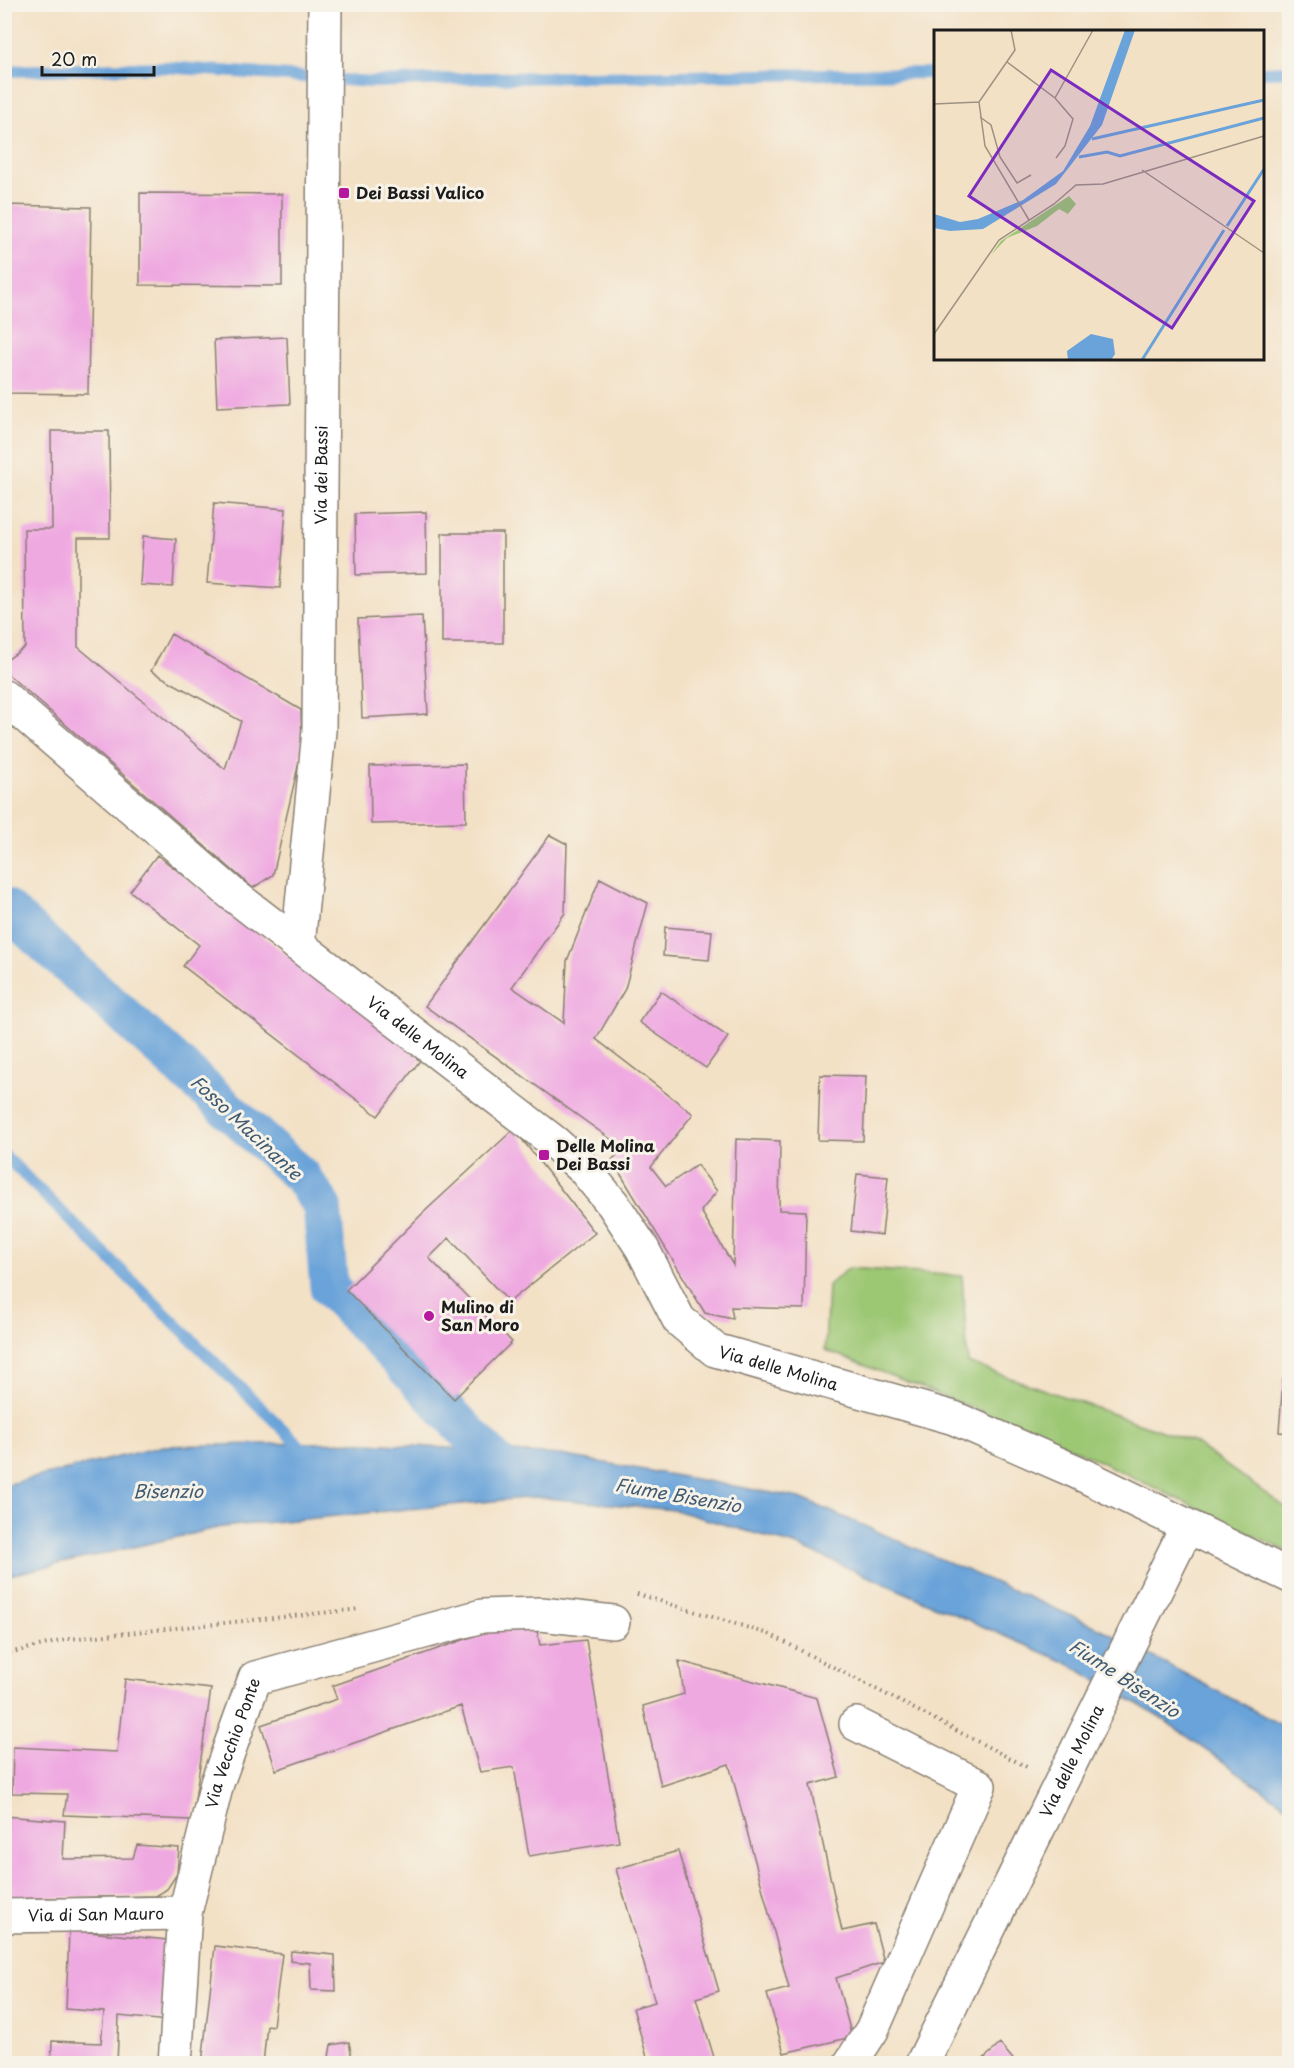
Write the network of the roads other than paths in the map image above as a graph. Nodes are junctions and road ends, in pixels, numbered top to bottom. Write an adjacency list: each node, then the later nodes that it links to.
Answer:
1 (325, 9): 3 (street, Via dei Bassi)
2 (4, 697): 3 (street, Via delle Molina)
3 (298, 945): 4 (street, Via delle Molina)
4 (1187, 1527): 5 (street); 12 (street, Via delle Molina)
5 (1290, 1576)
6 (613, 1622): 8 (street, Via Vecchio Ponte)
7 (856, 1724): 11 (street)
8 (185, 1913): 9 (street, Via di San Mauro); 10 (street, Via Vecchio Ponte)
9 (4, 1916)
10 (175, 2064)
11 (850, 2064)
12 (922, 2064)

